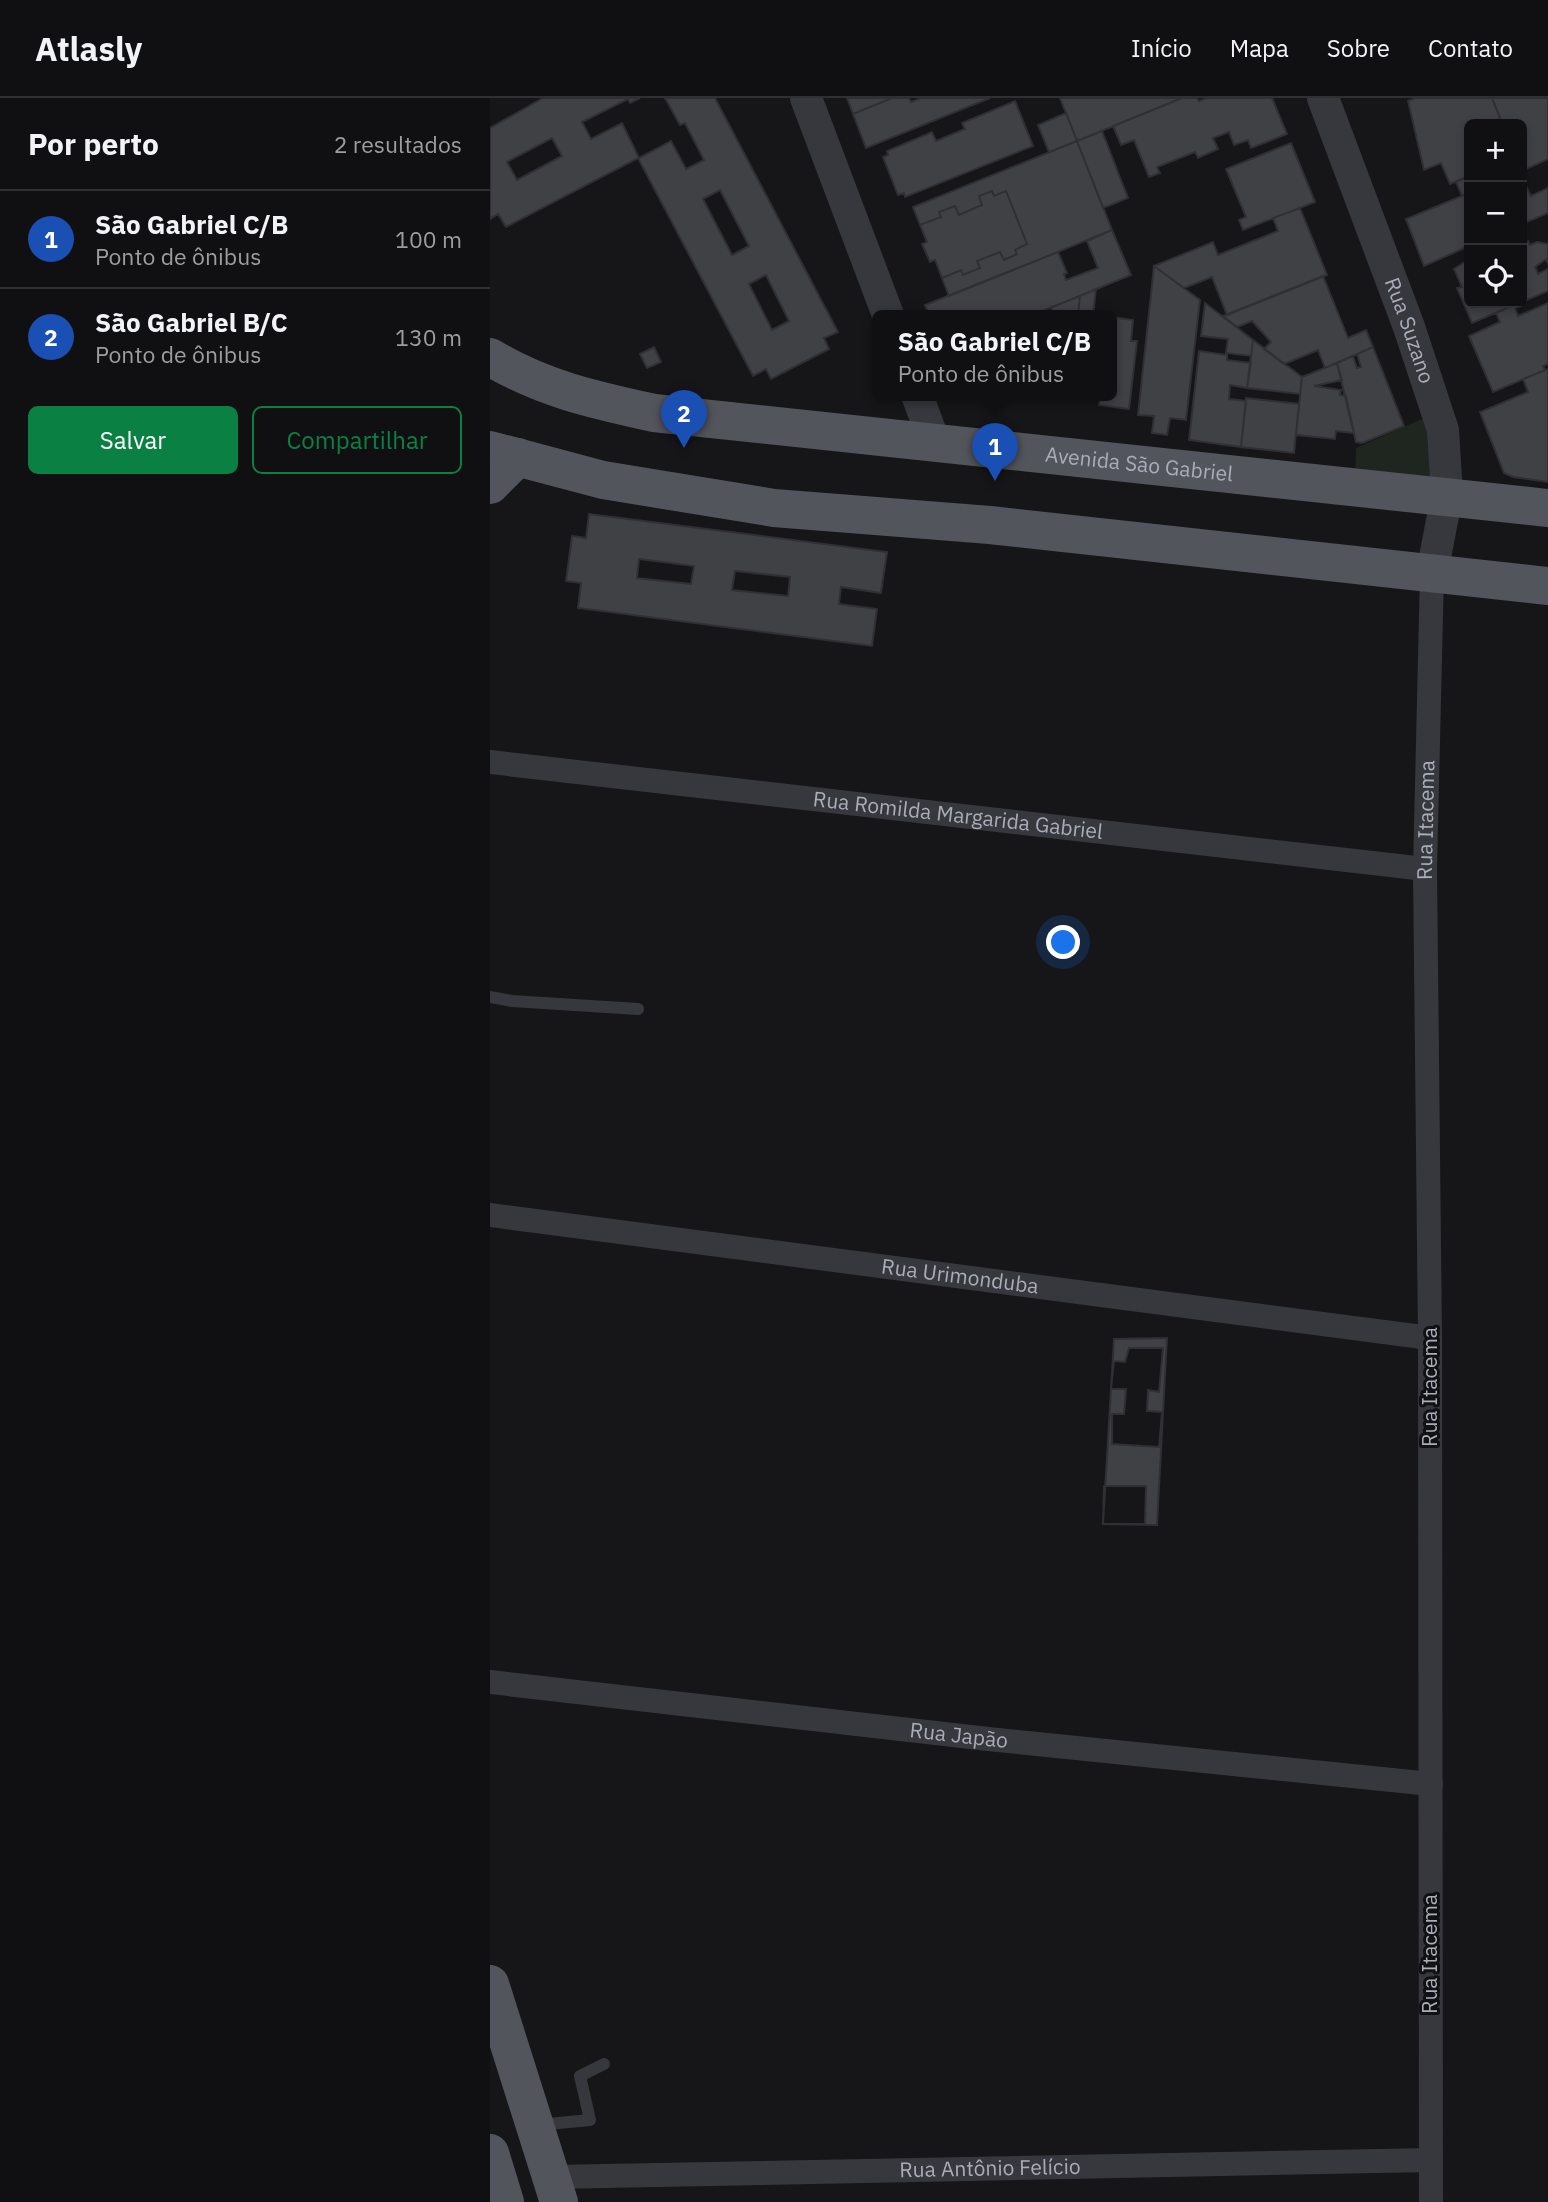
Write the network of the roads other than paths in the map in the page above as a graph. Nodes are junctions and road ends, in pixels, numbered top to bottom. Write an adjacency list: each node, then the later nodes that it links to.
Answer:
1 (806, 98): 3 (street)
2 (1323, 98): 9 (street, Rua Suzano)
3 (886, 310)
4 (490, 357): 6 (main road, Avenida São Gabriel)
5 (919, 401): 6 (street)
6 (934, 441): 9 (main road, Avenida São Gabriel)
7 (504, 454): 8 (main road); 11 (main road)
8 (490, 485)
9 (1447, 495): 10 (main road, Avenida São Gabriel); 11 (street, Rua Suzano)
10 (1548, 508)
11 (1432, 573): 12 (main road); 14 (street, Rua Itacema)
12 (1548, 586)
13 (490, 762): 14 (street, Rua Romilda Margarida Gabriel)
14 (1425, 869): 18 (street, Rua Itacema)
15 (490, 997): 16 (lane)
16 (638, 1009)
17 (490, 1215): 18 (street, Rua Urimonduba)
18 (1430, 1338): 20 (street, Rua Itacema)
19 (490, 1682): 20 (street, Rua Japão)
20 (1431, 1784): 25 (street, Rua Itacema)
21 (490, 1984): 23 (main road)
22 (604, 2064): 23 (lane)
23 (535, 2125): 26 (main road)
24 (490, 2153): 27 (main road)
25 (1431, 2160): 26 (street, Rua Antônio Felício); 28 (street, Rua Itacema)
26 (555, 2189)
27 (505, 2202)
28 (1431, 2202)

